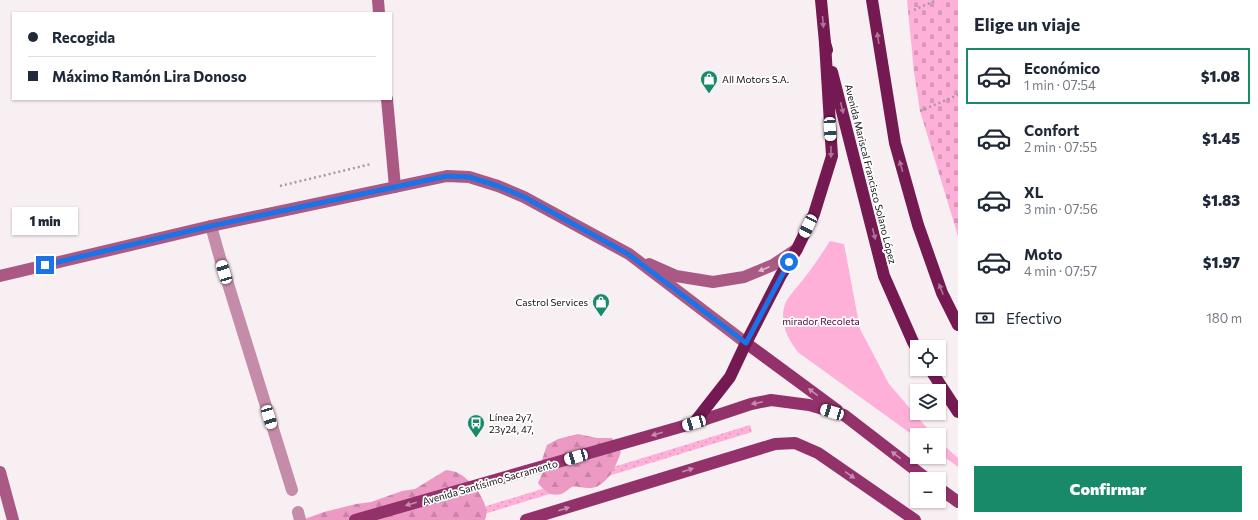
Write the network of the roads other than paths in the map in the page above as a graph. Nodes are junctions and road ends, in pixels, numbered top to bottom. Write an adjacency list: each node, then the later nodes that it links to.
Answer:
1 (378, 0): 4 (main road)
2 (821, 0): 5 (highway, Avenida Mariscal Francisco Solano López, one-way to 5)
3 (872, 0): 12 (highway, one-way to 3)
4 (379, 12)
5 (825, 43): 9 (highway, one-way to 9); 13 (highway, Avenida Mariscal Francisco Solano López, one-way to 13)
6 (387, 100): 7 (main road)
7 (395, 187): 8 (main road); 10 (main road)
8 (211, 226): 11 (main road); 21 (lane)
9 (797, 249): 10 (main road, one-way to 10); 14 (highway)
10 (628, 254): 14 (main road)
11 (0, 276)
12 (958, 324)
13 (912, 340)
14 (746, 343): 17 (main road, one-way to 14); 18 (highway)
15 (935, 376): 16 (highway)
16 (958, 412)
17 (844, 415): 18 (main road, Avenida Santísimo Sacramento, one-way to 18); 20 (main road, one-way to 17)
18 (694, 423): 25 (main road, Avenida Santísimo Sacramento, one-way to 25)
19 (0, 472): 24 (main road)
20 (918, 472)
21 (292, 490)
22 (946, 493): 23 (main road)
23 (958, 502)
24 (13, 520)
25 (355, 520)
26 (526, 520): 27 (main road, one-way to 27)
27 (915, 520)

